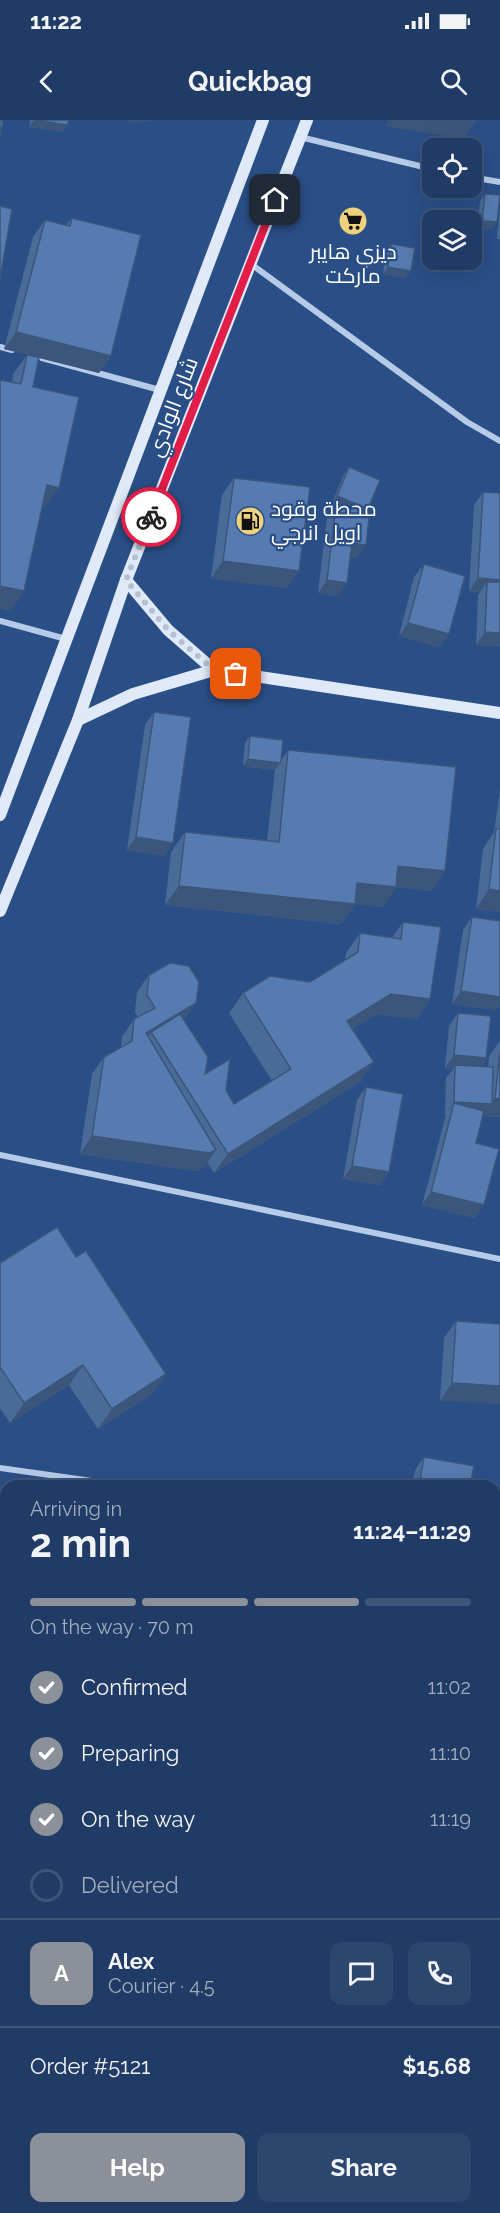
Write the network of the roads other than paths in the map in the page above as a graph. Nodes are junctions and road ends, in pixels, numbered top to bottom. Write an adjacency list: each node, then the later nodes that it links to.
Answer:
1 (263, 120): 11 (main road, شارع الوادي)
2 (307, 120): 3 (main road, شارع الوادي)
3 (300, 137): 4 (street); 7 (main road, شارع الوادي)
4 (422, 167)
5 (482, 179): 6 (street)
6 (500, 182)
7 (250, 264): 12 (street); 13 (main road, شارع الوادي)
8 (0, 347): 9 (street)
9 (23, 353)
10 (34, 356): 11 (street)
11 (160, 390): 15 (main road, شارع الوادي)
12 (500, 441)
13 (126, 580): 16 (main road); 18 (main road, شارع الوادي)
14 (0, 621): 15 (street)
15 (66, 639): 19 (main road, شارع الوادي)
16 (214, 670): 17 (main road); 18 (main road)
17 (500, 714)
18 (78, 720): 20 (main road, شارع الوادي)
19 (0, 815)
20 (0, 911)
21 (0, 1155): 22 (street)
22 (500, 1259)
23 (0, 1468): 24 (street)
24 (85, 1480)

